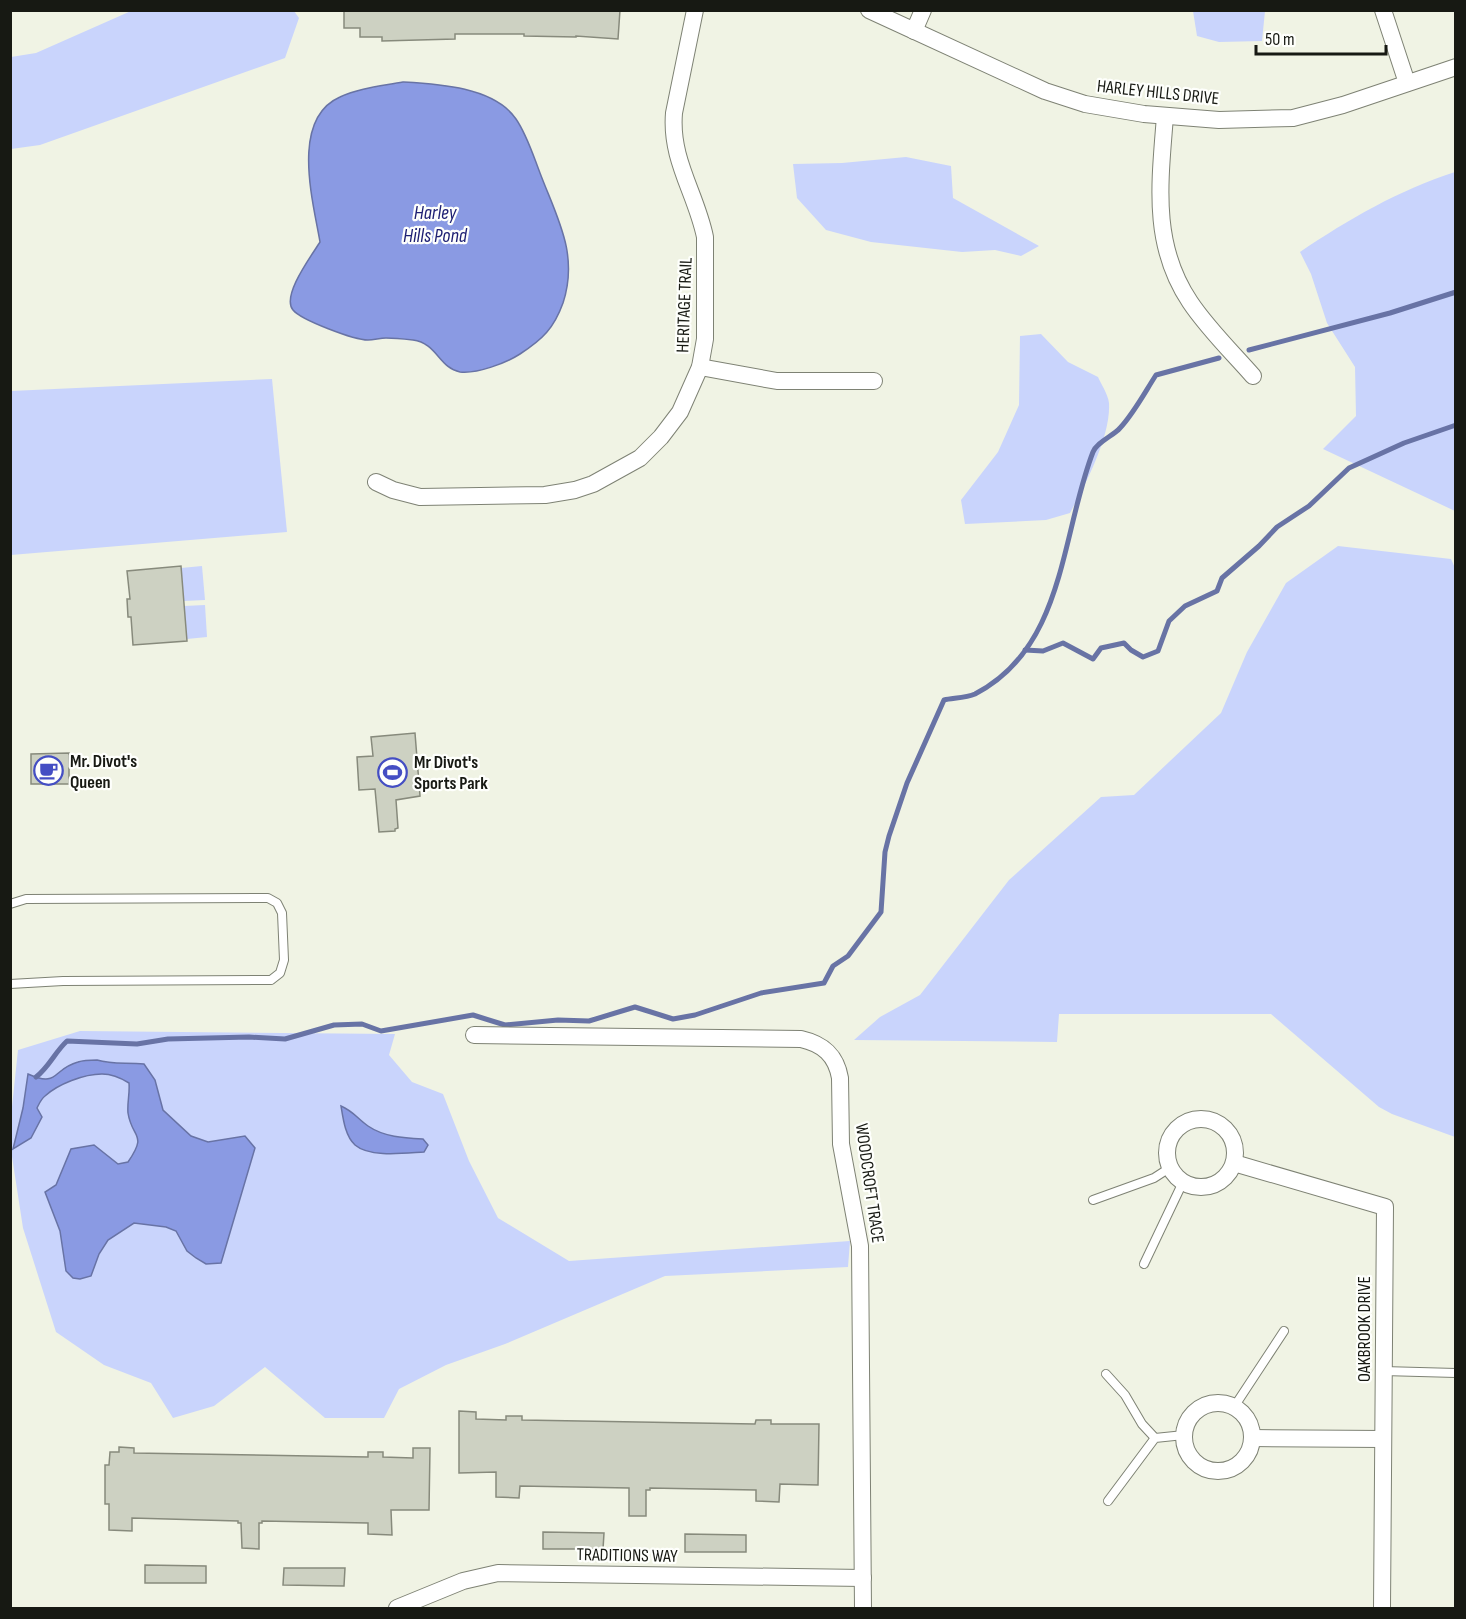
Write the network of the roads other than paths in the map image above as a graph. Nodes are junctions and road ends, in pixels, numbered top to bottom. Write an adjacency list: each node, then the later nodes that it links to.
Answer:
1 (695, 10): 9 (street, HERITAGE TRAIL)
2 (868, 10): 5 (street, HARLEY HILLS DRIVE)
3 (923, 10): 5 (street)
4 (1383, 10): 7 (street)
5 (914, 31): 8 (street, HARLEY HILLS DRIVE)
6 (1455, 67): 7 (street, HARLEY HILLS DRIVE)
7 (1407, 83): 8 (street, HARLEY HILLS DRIVE)
8 (1166, 116): 10 (street)
9 (700, 367): 11 (street); 12 (street, HERITAGE TRAIL)
10 (1253, 376)
11 (874, 381)
12 (376, 482)
13 (10, 904): 14 (lane)
14 (10, 984)
15 (474, 1035): 31 (street, WOODCROFT TRACE)
16 (1234, 1163): 17 (street); 18 (street); 22 (street, OAKBROOK DRIVE)
17 (1171, 1167): 18 (street); 19 (lane)
18 (1183, 1182): 20 (lane)
19 (1093, 1200)
20 (1144, 1264)
21 (1284, 1331): 25 (lane)
22 (1383, 1371): 23 (lane); 29 (street, OAKBROOK DRIVE)
23 (1455, 1373)
24 (1106, 1374): 27 (lane)
25 (1234, 1407): 26 (street); 28 (street)
26 (1184, 1435): 27 (lane); 28 (street)
27 (1155, 1438): 30 (lane)
28 (1252, 1438): 29 (street)
29 (1383, 1439): 34 (street, OAKBROOK DRIVE)
30 (1108, 1502)
31 (863, 1578): 32 (street, TRADITIONS WAY); 33 (street, WOODCROFT TRACE)
32 (403, 1607)
33 (863, 1608)
34 (1382, 1608)

